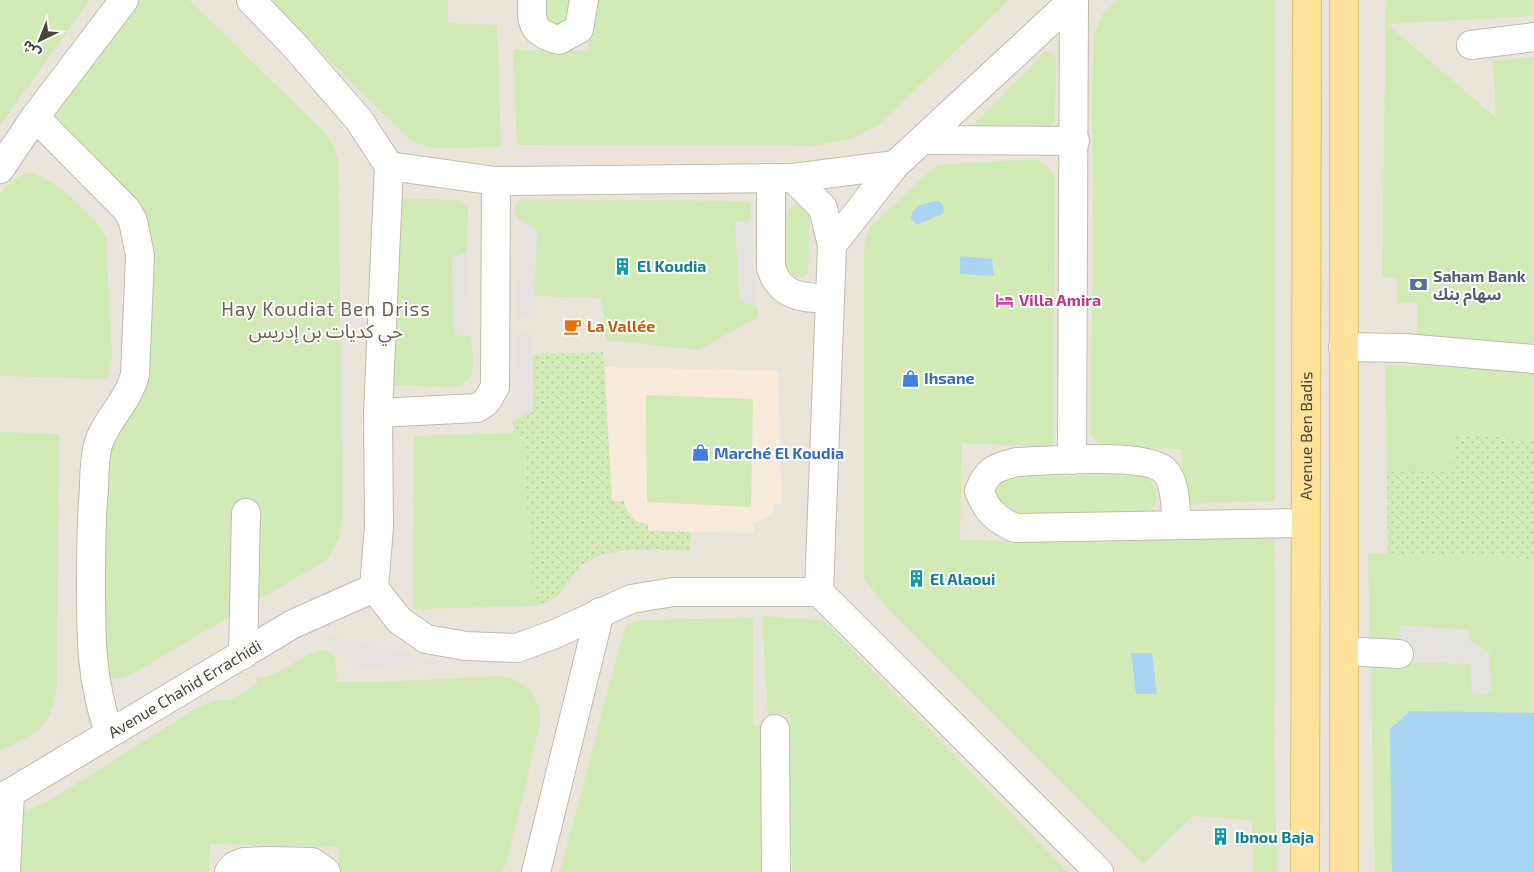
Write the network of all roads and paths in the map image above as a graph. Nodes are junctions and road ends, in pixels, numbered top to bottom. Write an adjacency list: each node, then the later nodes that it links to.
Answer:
1 (124, 0): 10 (street)
2 (251, 0): 14 (street)
3 (532, 0): 4 (street)
4 (584, 0)
5 (1073, 0): 11 (street); 12 (street)
6 (1307, 0): 25 (main road, Avenue Ben Badis)
7 (1344, 0): 20 (main road)
8 (1534, 37): 9 (street)
9 (1471, 45)
10 (35, 118): 15 (street); 34 (street)
11 (924, 140): 12 (street); 13 (street)
12 (1075, 141): 23 (street)
13 (895, 165): 16 (street); 18 (street)
14 (389, 166): 17 (street); 22 (street)
15 (0, 169)
16 (782, 178): 17 (street); 18 (street); 19 (street)
17 (496, 181): 22 (street)
18 (832, 245): 19 (street)
19 (830, 299): 28 (street)
20 (1343, 348): 21 (street); 30 (main road)
21 (1534, 359)
22 (378, 413): 27 (street)
23 (1072, 460): 26 (street); 26 (street)
24 (246, 513): 32 (street)
25 (1305, 523): 26 (street); 42 (main road, Avenue Ben Badis)
26 (1177, 525)
27 (374, 588): 29 (street); 32 (street, Avenue Chahid Errachidi)
28 (819, 592): 29 (street); 41 (street)
29 (600, 612): 39 (street)
30 (1344, 651): 31 (street); 43 (main road)
31 (1399, 654)
32 (243, 655): 34 (street, Avenue Chahid Errachidi)
33 (775, 729): 40 (street)
34 (109, 732): 35 (street, Avenue Chahid Errachidi)
35 (5, 796): 36 (street)
36 (6, 872)
37 (229, 872): 38 (street)
38 (326, 872)
39 (536, 872)
40 (776, 872)
41 (1099, 872)
42 (1305, 872)
43 (1344, 872)

